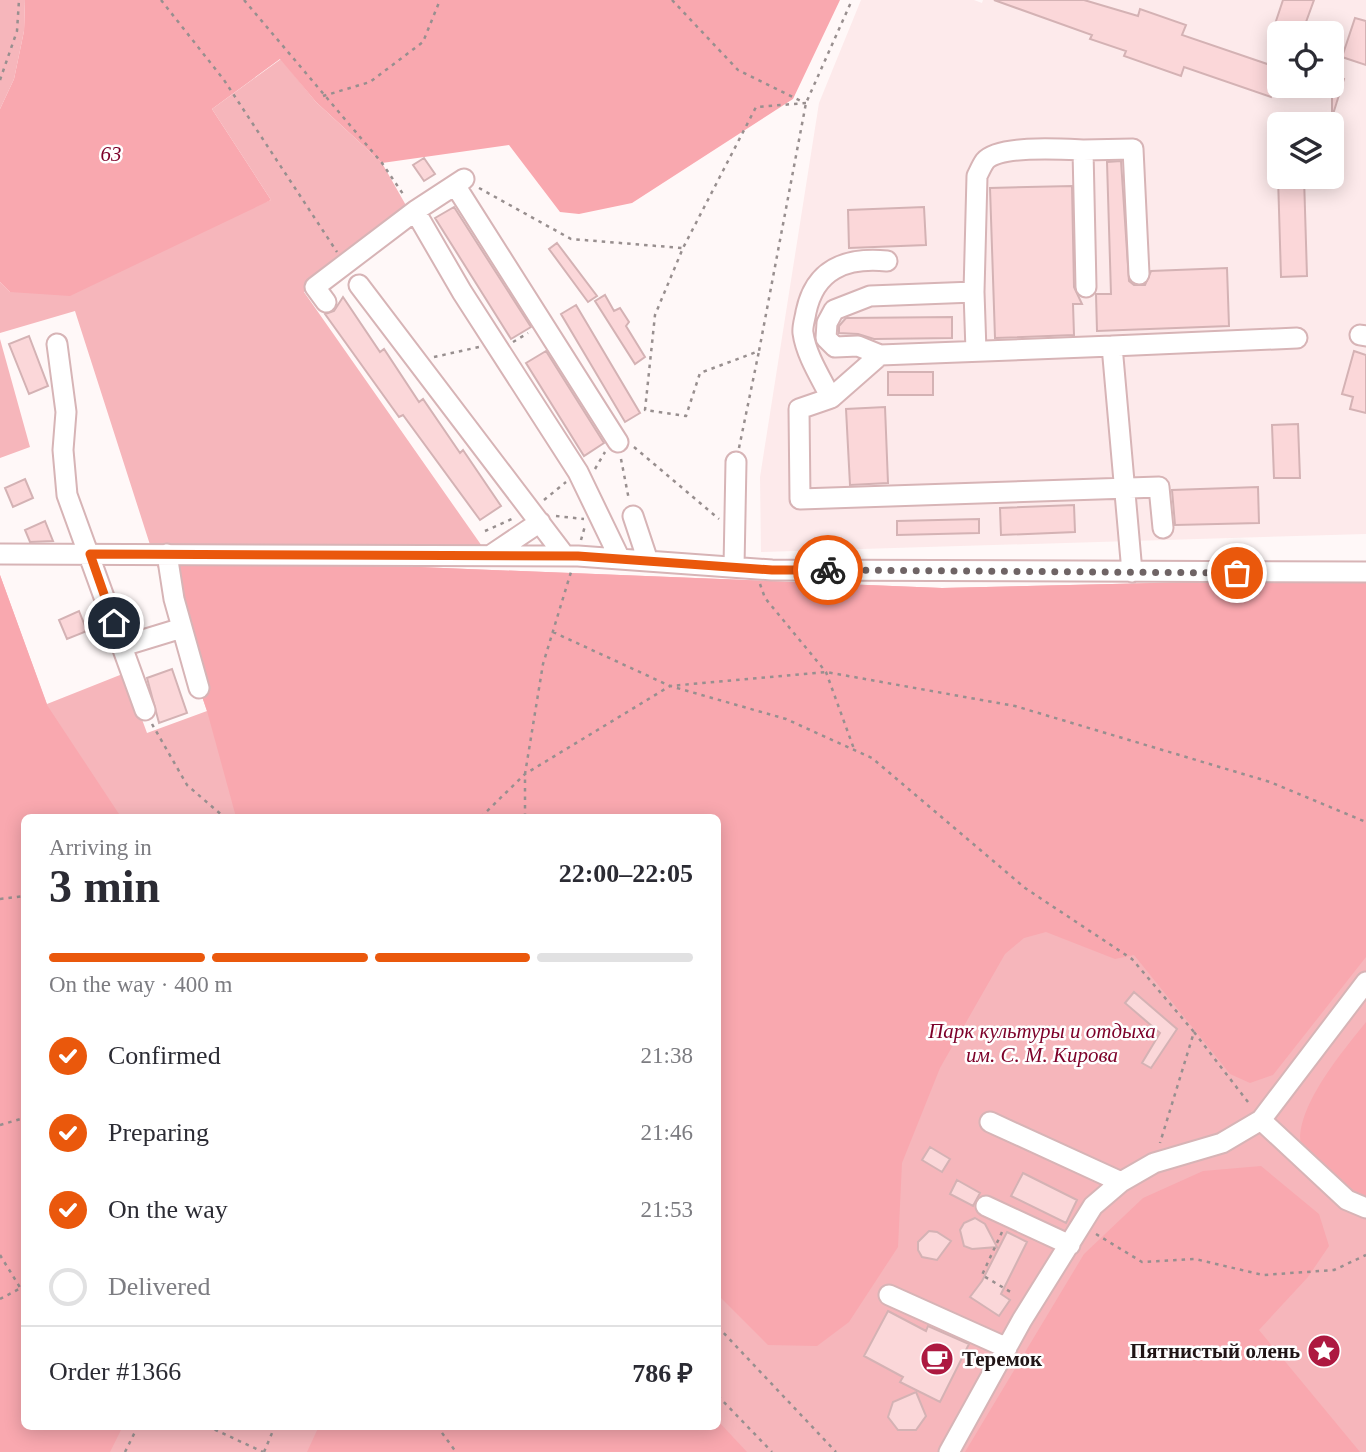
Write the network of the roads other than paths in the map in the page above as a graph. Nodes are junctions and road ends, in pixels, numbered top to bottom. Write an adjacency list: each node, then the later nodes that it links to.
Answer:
1 (1083, 150): 4 (street); 6 (street); 7 (street)
2 (415, 211): 8 (street); 17 (street); 28 (street)
3 (887, 261): 15 (street)
4 (1139, 274)
5 (359, 285): 20 (street)
6 (1086, 287)
7 (974, 292): 12 (street); 13 (street)
8 (326, 302)
9 (1297, 338): 11 (street)
10 (57, 344): 24 (street)
11 (1112, 346): 13 (street); 19 (street)
12 (835, 347): 14 (street); 15 (street)
13 (976, 351): 14 (street)
14 (880, 355): 16 (street)
15 (813, 360): 16 (street)
16 (831, 398): 19 (street)
17 (625, 444)
18 (736, 463): 30 (street)
19 (1124, 489): 22 (street); 31 (street)
20 (536, 515): 26 (street); 27 (street)
21 (633, 516): 29 (street)
22 (1163, 528)
23 (0, 554): 24 (street)
24 (90, 554): 25 (street); 34 (street)
25 (167, 554): 26 (street); 33 (street)
26 (491, 555): 27 (street)
27 (565, 555): 28 (street)
28 (620, 559): 29 (street)
29 (648, 561): 30 (street)
30 (734, 567): 31 (street)
31 (1132, 572): 32 (street)
32 (1366, 572)
33 (182, 628): 34 (street); 35 (street)
34 (123, 646): 36 (street)
35 (199, 688)
36 (145, 710)
37 (1366, 982): 38 (street)
38 (1261, 1120): 40 (street); 42 (street)
39 (990, 1122): 40 (street)
40 (1121, 1182): 43 (street)
41 (986, 1206): 43 (street)
42 (1366, 1208)
43 (1070, 1245): 45 (street)
44 (889, 1295): 45 (street)
45 (1007, 1348): 46 (street)
46 (949, 1452)

